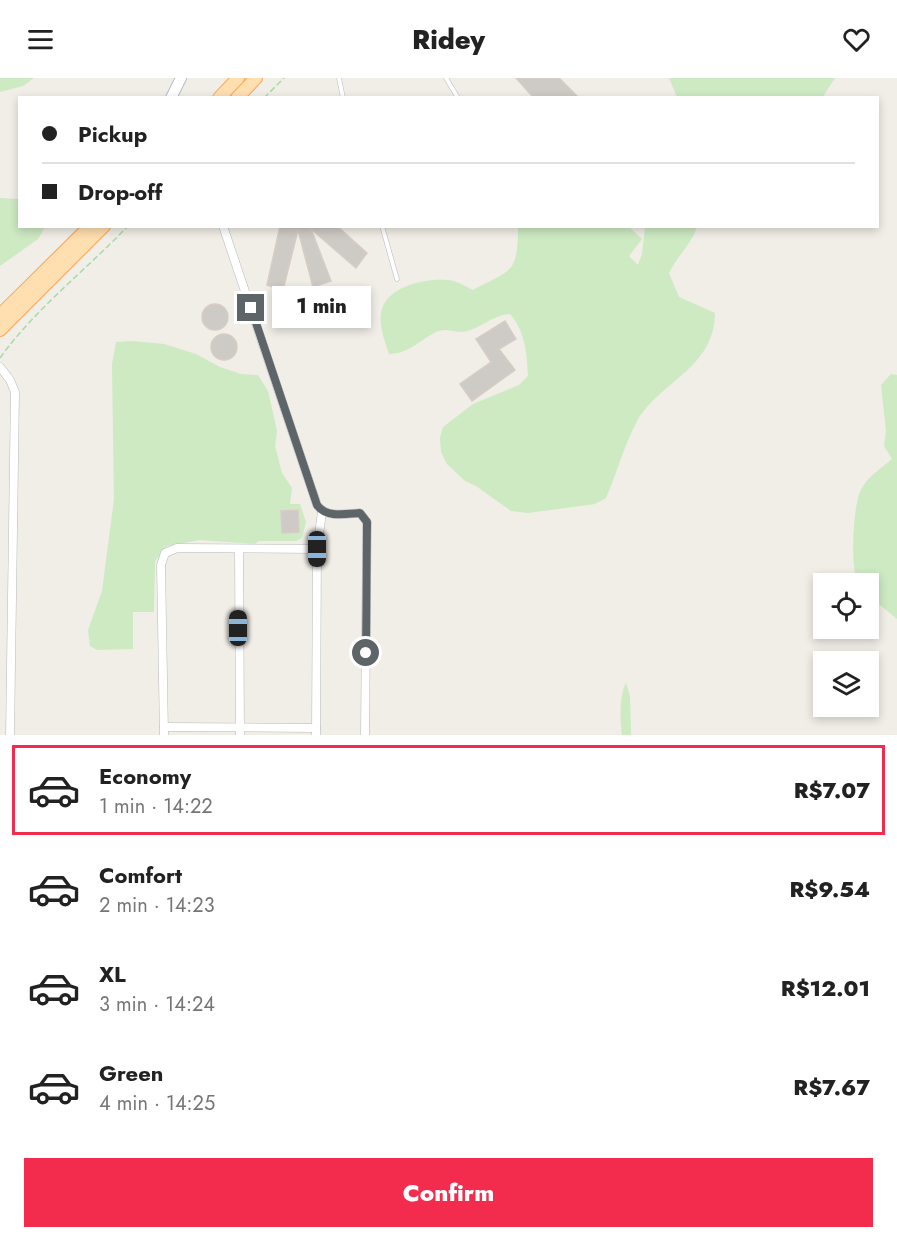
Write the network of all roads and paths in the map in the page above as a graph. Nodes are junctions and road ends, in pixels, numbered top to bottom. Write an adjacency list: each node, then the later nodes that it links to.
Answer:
1 (181, 78): 7 (street)
2 (238, 78): 8 (main road)
3 (256, 78): 9 (main road)
4 (284, 78): 10 (path)
5 (339, 78): 11 (lane)
6 (446, 78): 12 (lane)
7 (172, 96)
8 (221, 96)
9 (239, 96)
10 (266, 96)
11 (343, 96)
12 (457, 96)
13 (88, 228): 19 (main road)
14 (102, 228): 20 (main road)
15 (126, 228): 21 (path)
16 (224, 228): 24 (street)
17 (383, 228): 18 (lane)
18 (397, 279)
19 (0, 315)
20 (1, 331)
21 (0, 358)
22 (0, 367): 23 (street)
23 (4, 376): 30 (street)
24 (322, 512): 26 (street); 31 (street)
25 (239, 549): 26 (street); 27 (street); 28 (street)
26 (317, 549): 29 (street)
27 (164, 731): 28 (street)
28 (240, 731): 29 (street)
29 (316, 732)
30 (10, 735)
31 (365, 735)

